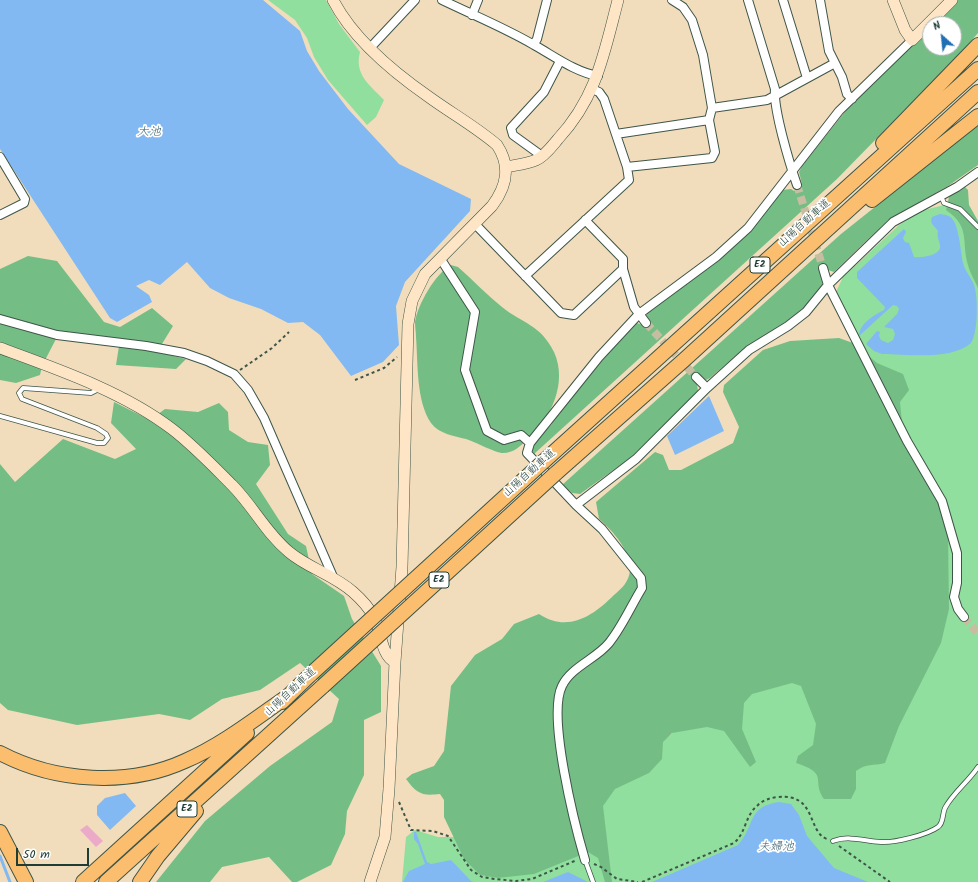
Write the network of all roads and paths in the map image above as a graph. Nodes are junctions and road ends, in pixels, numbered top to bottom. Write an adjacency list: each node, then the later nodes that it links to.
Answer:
1 (333, 0): 17 (street)
2 (415, 0): 17 (street)
3 (442, 0): 13 (street)
4 (478, 0): 13 (street)
5 (547, 0): 15 (street)
6 (618, 0): 21 (street)
7 (672, 0): 27 (street)
8 (748, 0): 25 (street)
9 (783, 0): 22 (street)
10 (820, 0): 19 (street)
11 (893, 0): 14 (street)
12 (952, 0): 14 (street)
13 (472, 15): 15 (street)
14 (912, 40): 26 (street)
15 (534, 44): 18 (street)
16 (978, 45): 43 (highway)
17 (370, 48): 33 (street)
18 (560, 60): 21 (street); 32 (street)
19 (835, 63): 22 (street); 26 (street)
20 (978, 69): 43 (highway, 山陽自動車道 / E2)
21 (598, 76): 23 (street)
22 (807, 78): 25 (street)
23 (592, 89): 30 (street); 32 (street)
24 (978, 92): 55 (highway, 山陽自動車道 / E2)
25 (774, 96): 27 (street); 35 (street)
26 (852, 99): 35 (street)
27 (712, 108): 29 (street)
28 (978, 116): 55 (highway)
29 (709, 120): 30 (street); 34 (street)
30 (616, 134): 34 (street)
31 (0, 156): 39 (street)
32 (542, 156): 33 (street)
33 (506, 167): 41 (street)
34 (627, 167): 40 (street)
35 (792, 172): 37 (street); 49 (street)
36 (978, 172): 38 (street)
37 (797, 185)
38 (941, 196): 42 (lane); 48 (street)
39 (0, 216)
40 (585, 220): 46 (street); 47 (street)
41 (475, 224): 44 (street); 47 (street)
42 (978, 227)
43 (794, 235): 67 (highway, 山陽自動車道 / E2, bridge)
44 (440, 258): 54 (street); 62 (street)
45 (823, 268): 48 (street)
46 (623, 269): 47 (street); 49 (street)
47 (525, 276)
48 (828, 285): 60 (street); 65 (street)
49 (639, 314): 51 (street); 62 (street)
50 (0, 319): 56 (street)
51 (646, 324)
52 (289, 332): 56 (path)
53 (0, 348): 59 (street)
54 (407, 352): 58 (path); 66 (street)
55 (684, 360): 68 (highway, 山陽自動車道 / E2, bridge)
56 (234, 374): 64 (street)
57 (696, 377): 60 (street)
58 (355, 380)
59 (101, 388): 61 (lane); 64 (street)
60 (706, 388): 63 (street)
61 (0, 416)
62 (530, 443): 63 (street)
63 (576, 505): 74 (street)
64 (334, 579): 66 (street)
65 (964, 617)
66 (395, 662): 71 (street)
67 (288, 696): 69 (highway); 76 (highway, 山陽自動車道 / E2)
68 (268, 736): 77 (highway, 山陽自動車道 / E2); 78 (highway)
69 (0, 753)
70 (978, 767): 73 (lane)
71 (389, 789): 74 (path); 79 (street)
72 (0, 832): 75 (highway)
73 (833, 841): 82 (path); 83 (path)
74 (585, 860): 80 (lane); 81 (path)
75 (26, 882)
76 (83, 882)
77 (106, 882)
78 (140, 882)
79 (370, 882)
80 (593, 882)
81 (638, 882)
82 (642, 882)
83 (890, 882)

